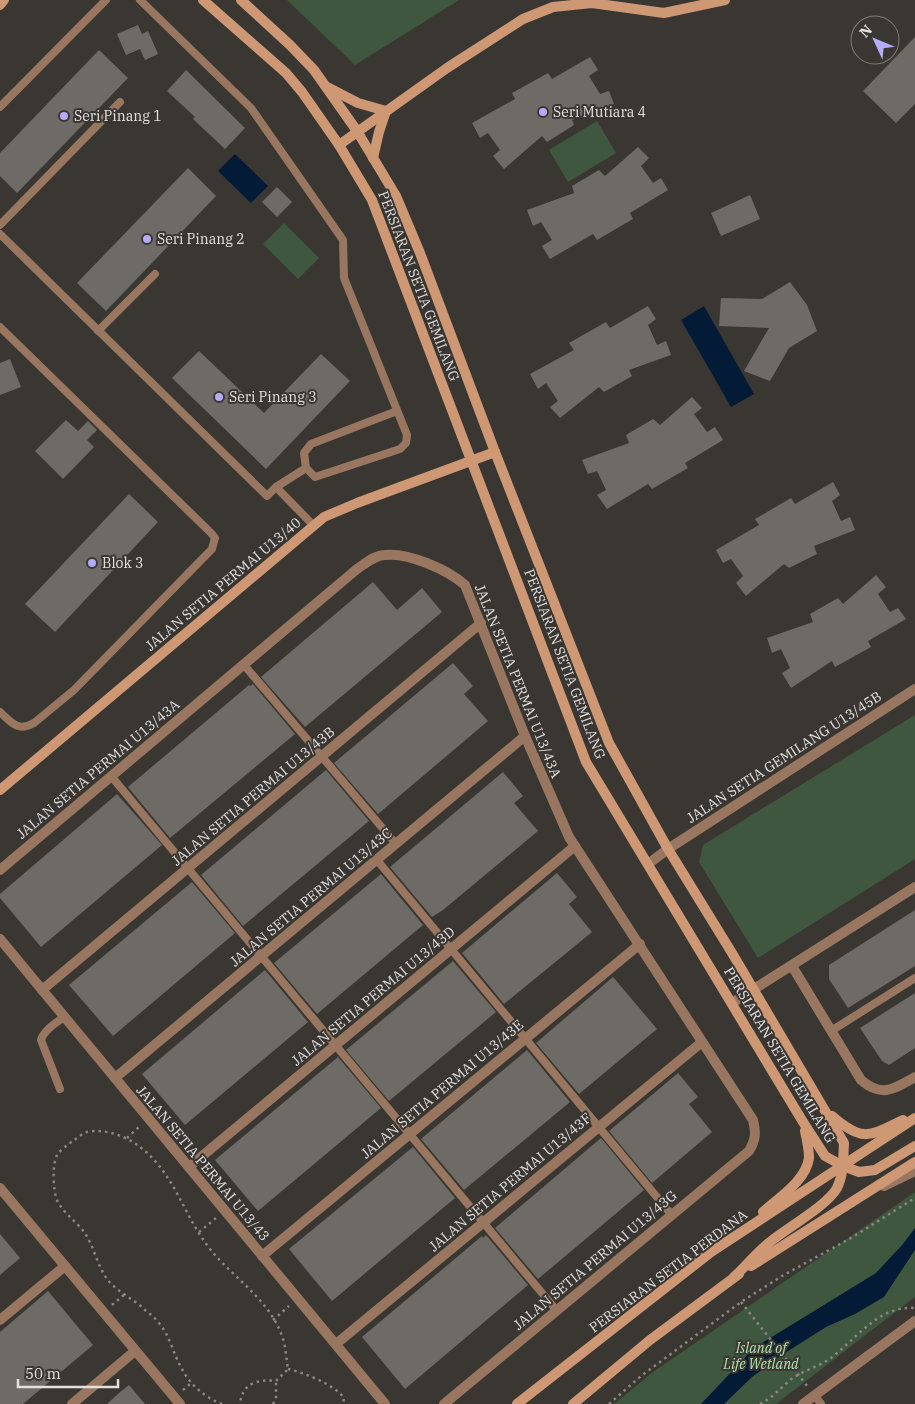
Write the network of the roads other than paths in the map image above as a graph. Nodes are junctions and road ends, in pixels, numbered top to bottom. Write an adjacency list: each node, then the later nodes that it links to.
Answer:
1 (4, 0): 7 (street)
2 (106, 0): 10 (lane)
3 (140, 0): 20 (lane)
4 (202, 0): 13 (street, PERSIARAN SETIA GEMILANG)
5 (241, 0): 8 (street, PERSIARAN SETIA GEMILANG)
6 (725, 0): 11 (street)
7 (0, 5)
8 (325, 86): 11 (street); 12 (street, PERSIARAN SETIA GEMILANG)
9 (120, 102): 15 (lane)
10 (0, 107)
11 (386, 111): 12 (street); 14 (street)
12 (357, 131): 13 (street); 14 (street, PERSIARAN SETIA GEMILANG)
13 (339, 145): 22 (street, PERSIARAN SETIA GEMILANG)
14 (374, 158): 21 (street, PERSIARAN SETIA GEMILANG)
15 (0, 225)
16 (0, 234): 19 (lane)
17 (155, 274): 19 (lane)
18 (0, 327): 29 (lane)
19 (98, 331): 24 (lane)
20 (397, 411): 23 (lane); 23 (lane)
21 (495, 452): 22 (street, JALAN SETIA PERMAI U13/40); 36 (street, PERSIARAN SETIA GEMILANG)
22 (472, 461): 25 (street, JALAN SETIA PERMAI U13/40); 38 (street, PERSIARAN SETIA GEMILANG)
23 (306, 468): 24 (lane)
24 (276, 487): 25 (lane)
25 (314, 526): 33 (street, JALAN SETIA PERMAI U13/40)
26 (481, 623): 27 (street, JALAN SETIA PERMAI U13/43A); 30 (street, JALAN SETIA PERMAI U13/43A); 31 (street, JALAN SETIA PERMAI U13/43B)
27 (244, 665): 31 (lane); 32 (street, JALAN SETIA PERMAI U13/43A)
28 (915, 689): 36 (street, JALAN SETIA GEMILANG U13/45B)
29 (1, 713)
30 (525, 736): 34 (street, JALAN SETIA PERMAI U13/43C); 35 (street, JALAN SETIA PERMAI U13/43A)
31 (322, 757): 34 (lane); 39 (street, JALAN SETIA PERMAI U13/43B)
32 (111, 776): 39 (lane); 40 (street, JALAN SETIA PERMAI U13/43A)
33 (0, 790)
34 (396, 844): 37 (street, JALAN SETIA PERMAI U13/43C)
35 (575, 846): 43 (street, JALAN SETIA PERMAI U13/43A); 44 (street, JALAN SETIA PERMAI U13/43D)
36 (668, 849): 38 (street, JALAN SETIA GEMILANG U13/45B); 49 (street, PERSIARAN SETIA GEMILANG)
37 (377, 860): 44 (lane); 45 (street, JALAN SETIA PERMAI U13/43C)
38 (648, 864): 50 (street, PERSIARAN SETIA GEMILANG)
39 (188, 868): 45 (lane); 48 (street, JALAN SETIA PERMAI U13/43B)
40 (0, 870)
41 (915, 886): 46 (street)
42 (0, 939): 48 (street, JALAN SETIA PERMAI U13/43)
43 (640, 944): 53 (street, JALAN SETIA PERMAI U13/43E); 54 (street, JALAN SETIA PERMAI U13/43A)
44 (451, 949): 53 (lane); 55 (street, JALAN SETIA PERMAI U13/43D)
45 (261, 956): 55 (lane); 57 (street, JALAN SETIA PERMAI U13/43C)
46 (792, 966): 49 (street); 52 (street)
47 (915, 978): 52 (lane)
48 (42, 990): 51 (street, JALAN SETIA PERMAI U13/43)
49 (754, 990): 50 (street); 59 (street, PERSIARAN SETIA GEMILANG)
50 (732, 1003): 62 (street, PERSIARAN SETIA GEMILANG)
51 (64, 1017): 57 (street, JALAN SETIA PERMAI U13/43); 58 (lane)
52 (832, 1031): 56 (street)
53 (526, 1038): 63 (lane); 65 (street, JALAN SETIA PERMAI U13/43E)
54 (702, 1042): 63 (street, JALAN SETIA PERMAI U13/43F); 64 (street, JALAN SETIA PERMAI U13/43A)
55 (335, 1045): 65 (lane); 69 (street, JALAN SETIA PERMAI U13/43D)
56 (915, 1076)
57 (115, 1078): 69 (street, JALAN SETIA PERMAI U13/43)
58 (60, 1089)
59 (826, 1111): 60 (street); 68 (street, PERSIARAN SETIA GEMILANG)
60 (915, 1114)
61 (915, 1118): 68 (street, PERSIARAN SETIA PERDANA)
62 (803, 1122): 68 (street, PERSIARAN SETIA GEMILANG); 75 (street)
63 (599, 1127): 73 (lane); 74 (street, JALAN SETIA PERMAI U13/43F)
64 (756, 1133): 73 (street, JALAN SETIA PERMAI U13/43G)
65 (410, 1134): 74 (lane); 76 (street, JALAN SETIA PERMAI U13/43E)
66 (915, 1146): 68 (street)
67 (915, 1162): 72 (street)
68 (843, 1166): 75 (street, PERSIARAN SETIA PERDANA); 78 (street)
69 (189, 1167): 76 (street, JALAN SETIA PERMAI U13/43)
70 (915, 1171): 72 (street)
71 (0, 1188): 77 (street)
72 (856, 1200): 78 (street)
73 (671, 1214): 79 (street, JALAN SETIA PERMAI U13/43G)
74 (483, 1223): 79 (lane); 82 (street, JALAN SETIA PERMAI U13/43F)
75 (737, 1235): 89 (street, PERSIARAN SETIA PERDANA)
76 (262, 1256): 82 (street, JALAN SETIA PERMAI U13/43)
77 (65, 1266): 80 (street); 83 (street)
78 (734, 1277): 90 (street)
79 (556, 1311): 88 (street, JALAN SETIA PERMAI U13/43G)
80 (0, 1320)
81 (915, 1321): 84 (street)
82 (336, 1344): 87 (street, JALAN SETIA PERMAI U13/43)
83 (135, 1351): 85 (street); 86 (street)
84 (818, 1400): 91 (street)
85 (72, 1404)
86 (180, 1404)
87 (385, 1404)
88 (444, 1404)
89 (518, 1404)
90 (573, 1404)
91 (804, 1404)

